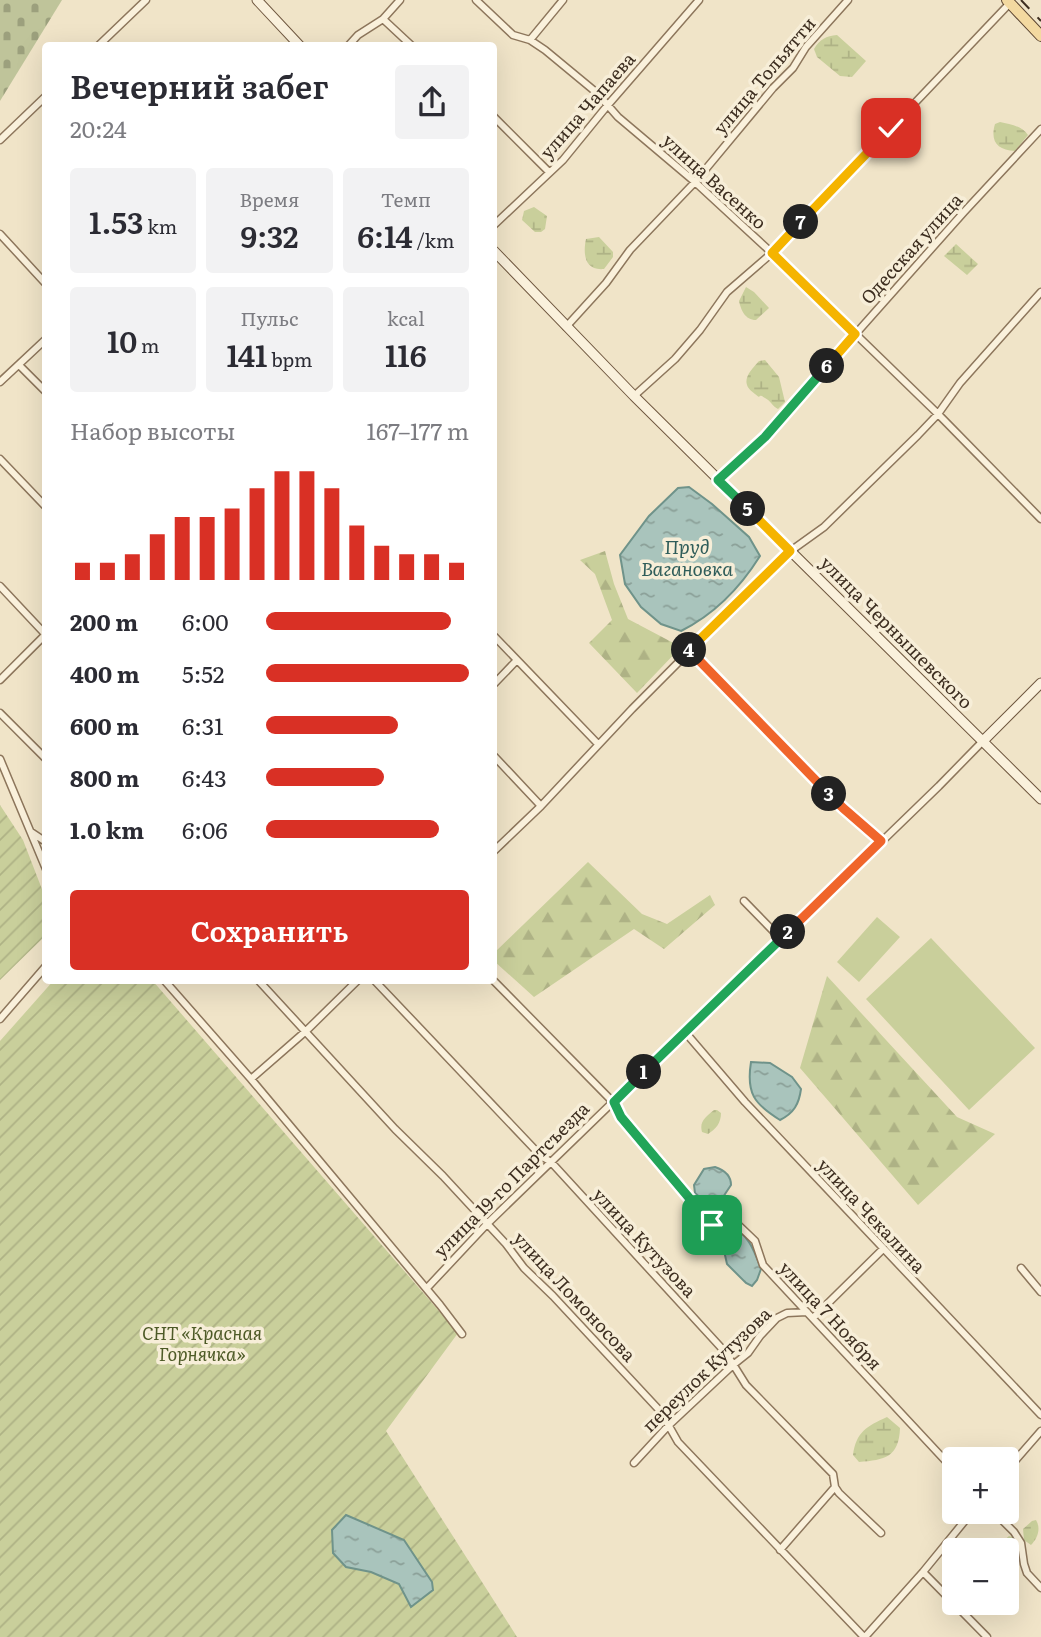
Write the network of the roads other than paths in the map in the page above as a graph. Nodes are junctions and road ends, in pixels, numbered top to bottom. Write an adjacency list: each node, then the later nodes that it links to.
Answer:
1 (146, 0): 12 (street)
2 (257, 0): 13 (street)
3 (400, 0): 9 (street)
4 (476, 0): 11 (street, улица Васенко)
5 (563, 0): 11 (street)
6 (699, 0): 17 (street, улица Чапаева)
7 (848, 0): 22 (street, улица Тольятти)
8 (1008, 2): 10 (main road); 25 (street)
9 (383, 19): 14 (street); 15 (street)
10 (1041, 36)
11 (530, 40): 17 (street, улица Васенко)
12 (102, 42)
13 (296, 42)
14 (352, 42)
15 (408, 42)
16 (42, 100): 20 (street)
17 (607, 106): 21 (street, улица Чапаева); 22 (street, улица Васенко)
18 (497, 120): 21 (street)
19 (1041, 129): 30 (street, Одесская улица)
20 (0, 140)
21 (549, 172): 23 (street, улица Чапаева)
22 (695, 182): 25 (street, улица Васенко); 29 (street, улица Тольятти)
23 (497, 222)
24 (0, 234): 27 (street)
25 (772, 253): 30 (street, улица Васенко); 35 (street)
26 (497, 254): 29 (street, улица Чернышевского)
27 (42, 280)
28 (1041, 292): 36 (street)
29 (566, 327): 35 (street, улица Чернышевского)
30 (855, 334): 36 (street, улица Васенко); 38 (street, Одесская улица)
31 (42, 343): 32 (street)
32 (19, 365): 33 (street); 34 (street)
33 (0, 382)
34 (42, 388)
35 (634, 396): 38 (street, улица Чернышевского)
36 (938, 414): 40 (street, улица Васенко); 41 (street)
37 (0, 459): 39 (street)
38 (718, 480): 41 (street, улица Чернышевского)
39 (42, 503)
40 (1041, 519)
41 (790, 551): 46 (street); 52 (street, улица Чернышевского)
42 (0, 586): 43 (street)
43 (42, 631)
44 (42, 637): 48 (street)
45 (497, 639): 47 (street)
46 (689, 650): 53 (street); 61 (street)
47 (517, 660): 49 (street); 53 (street)
48 (0, 680)
49 (497, 681)
50 (1041, 683): 52 (street, улица 19-го Партсъезда)
51 (0, 713): 54 (street)
52 (983, 741): 57 (street, улица Чернышевского); 61 (street, улица 19-го Партсъезда)
53 (598, 744): 58 (street)
54 (42, 755)
55 (0, 759): 59 (street)
56 (497, 759): 58 (street)
57 (1041, 799)
58 (541, 806): 62 (street)
59 (30, 831): 60 (street); 63 (street)
60 (42, 839)
61 (881, 841): 65 (street, улица 19-го Партсъезда)
62 (497, 848)
63 (42, 860)
64 (744, 901): 65 (street)
65 (781, 939): 74 (street, улица 19-го Партсъезда)
66 (42, 971): 72 (street)
67 (168, 984): 75 (street)
68 (262, 984): 73 (street, улица Ломоносова)
69 (354, 984): 73 (street)
70 (378, 984): 77 (street, улица Кутузова)
71 (497, 984): 76 (street, улица 7 Ноября)
72 (0, 1019)
73 (306, 1031): 75 (street); 78 (street, улица Ломоносова)
74 (685, 1031): 76 (street, улица 19-го Партсъезда); 79 (street, улица Чекалина)
75 (251, 1079): 81 (street)
76 (614, 1102): 77 (street, улица 19-го Партсъезда); 83 (street, улица 7 Ноября)
77 (551, 1163): 78 (street, улица 19-го Партсъезда); 86 (street, улица Кутузова)
78 (487, 1224): 81 (street, улица 19-го Партсъезда); 88 (street, улица Ломоносова)
79 (883, 1249): 84 (street); 87 (street, улица Чекалина)
80 (1021, 1268): 82 (street)
81 (427, 1288): 85 (street)
82 (1041, 1292)
83 (807, 1312): 84 (street, улица 7 Ноября); 86 (street, переулок Кутузова)
84 (813, 1318): 91 (street, улица 7 Ноября)
85 (462, 1334)
86 (733, 1365): 88 (street, переулок Кутузова); 93 (street, улица Кутузова)
87 (1041, 1415)
88 (669, 1425): 92 (street, переулок Кутузова); 97 (street, улица Ломоносова)
89 (1041, 1431): 90 (street)
90 (1019, 1456)
91 (942, 1457)
92 (634, 1463)
93 (835, 1486): 96 (street, улица Кутузова); 97 (street)
94 (962, 1524): 98 (street)
95 (1006, 1524): 99 (street)
96 (881, 1533)
97 (780, 1550): 100 (street, улица Ломоносова)
98 (923, 1572): 100 (street); 101 (street)
99 (1041, 1588)
100 (864, 1637)
101 (987, 1637)

